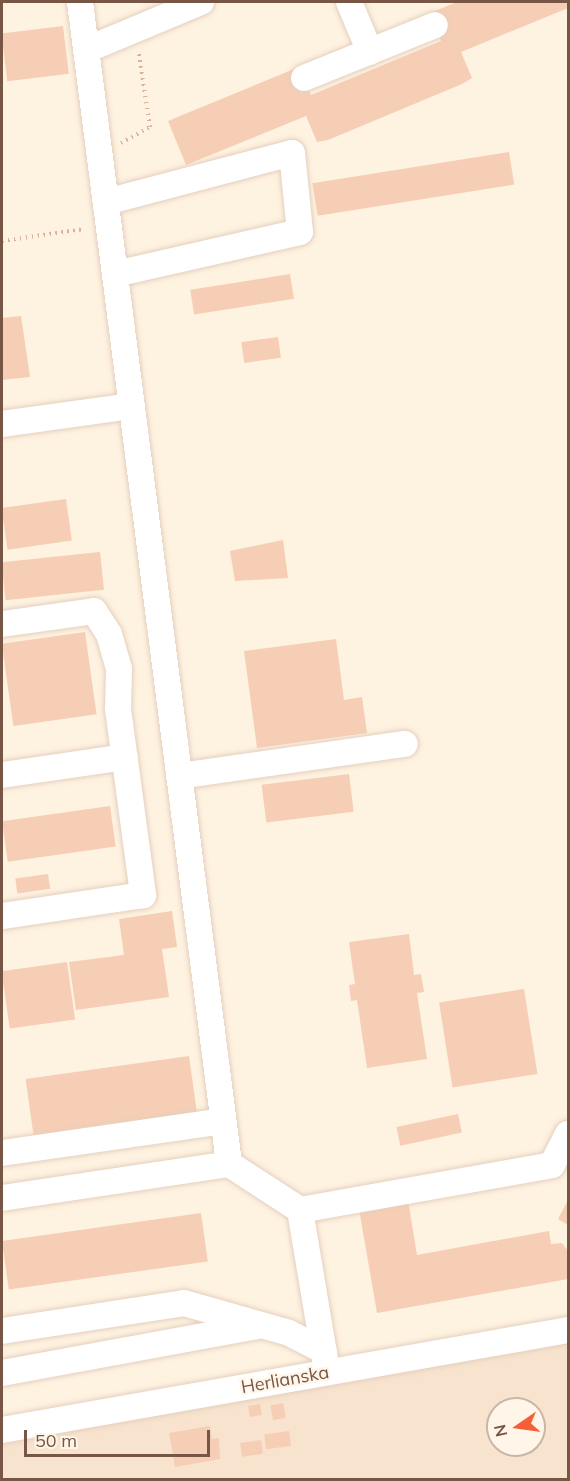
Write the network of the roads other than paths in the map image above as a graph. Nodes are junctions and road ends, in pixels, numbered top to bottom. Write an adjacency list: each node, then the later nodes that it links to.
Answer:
1 (80, 2): 5 (street)
2 (201, 2): 5 (street)
3 (350, 2): 6 (street)
4 (435, 25): 6 (street)
5 (86, 50): 8 (street)
6 (370, 52): 7 (street)
7 (304, 78)
8 (107, 214): 9 (street); 9 (street)
9 (115, 274): 10 (street)
10 (132, 406): 11 (street); 16 (street)
11 (2, 424)
12 (2, 624): 14 (street)
13 (405, 744): 16 (street)
14 (125, 757): 15 (street); 17 (street)
15 (2, 775)
16 (179, 776): 18 (street)
17 (2, 916)
18 (224, 1121): 20 (street); 21 (street)
19 (568, 1134): 23 (street)
20 (2, 1154)
21 (229, 1164): 22 (street); 23 (street)
22 (2, 1198)
23 (300, 1210): 27 (street)
24 (263, 1325): 26 (street); 27 (street); 28 (street)
25 (568, 1330): 27 (street, Herlianska)
26 (2, 1331)
27 (325, 1362): 29 (street, Herlianska)
28 (2, 1373)
29 (2, 1430)

